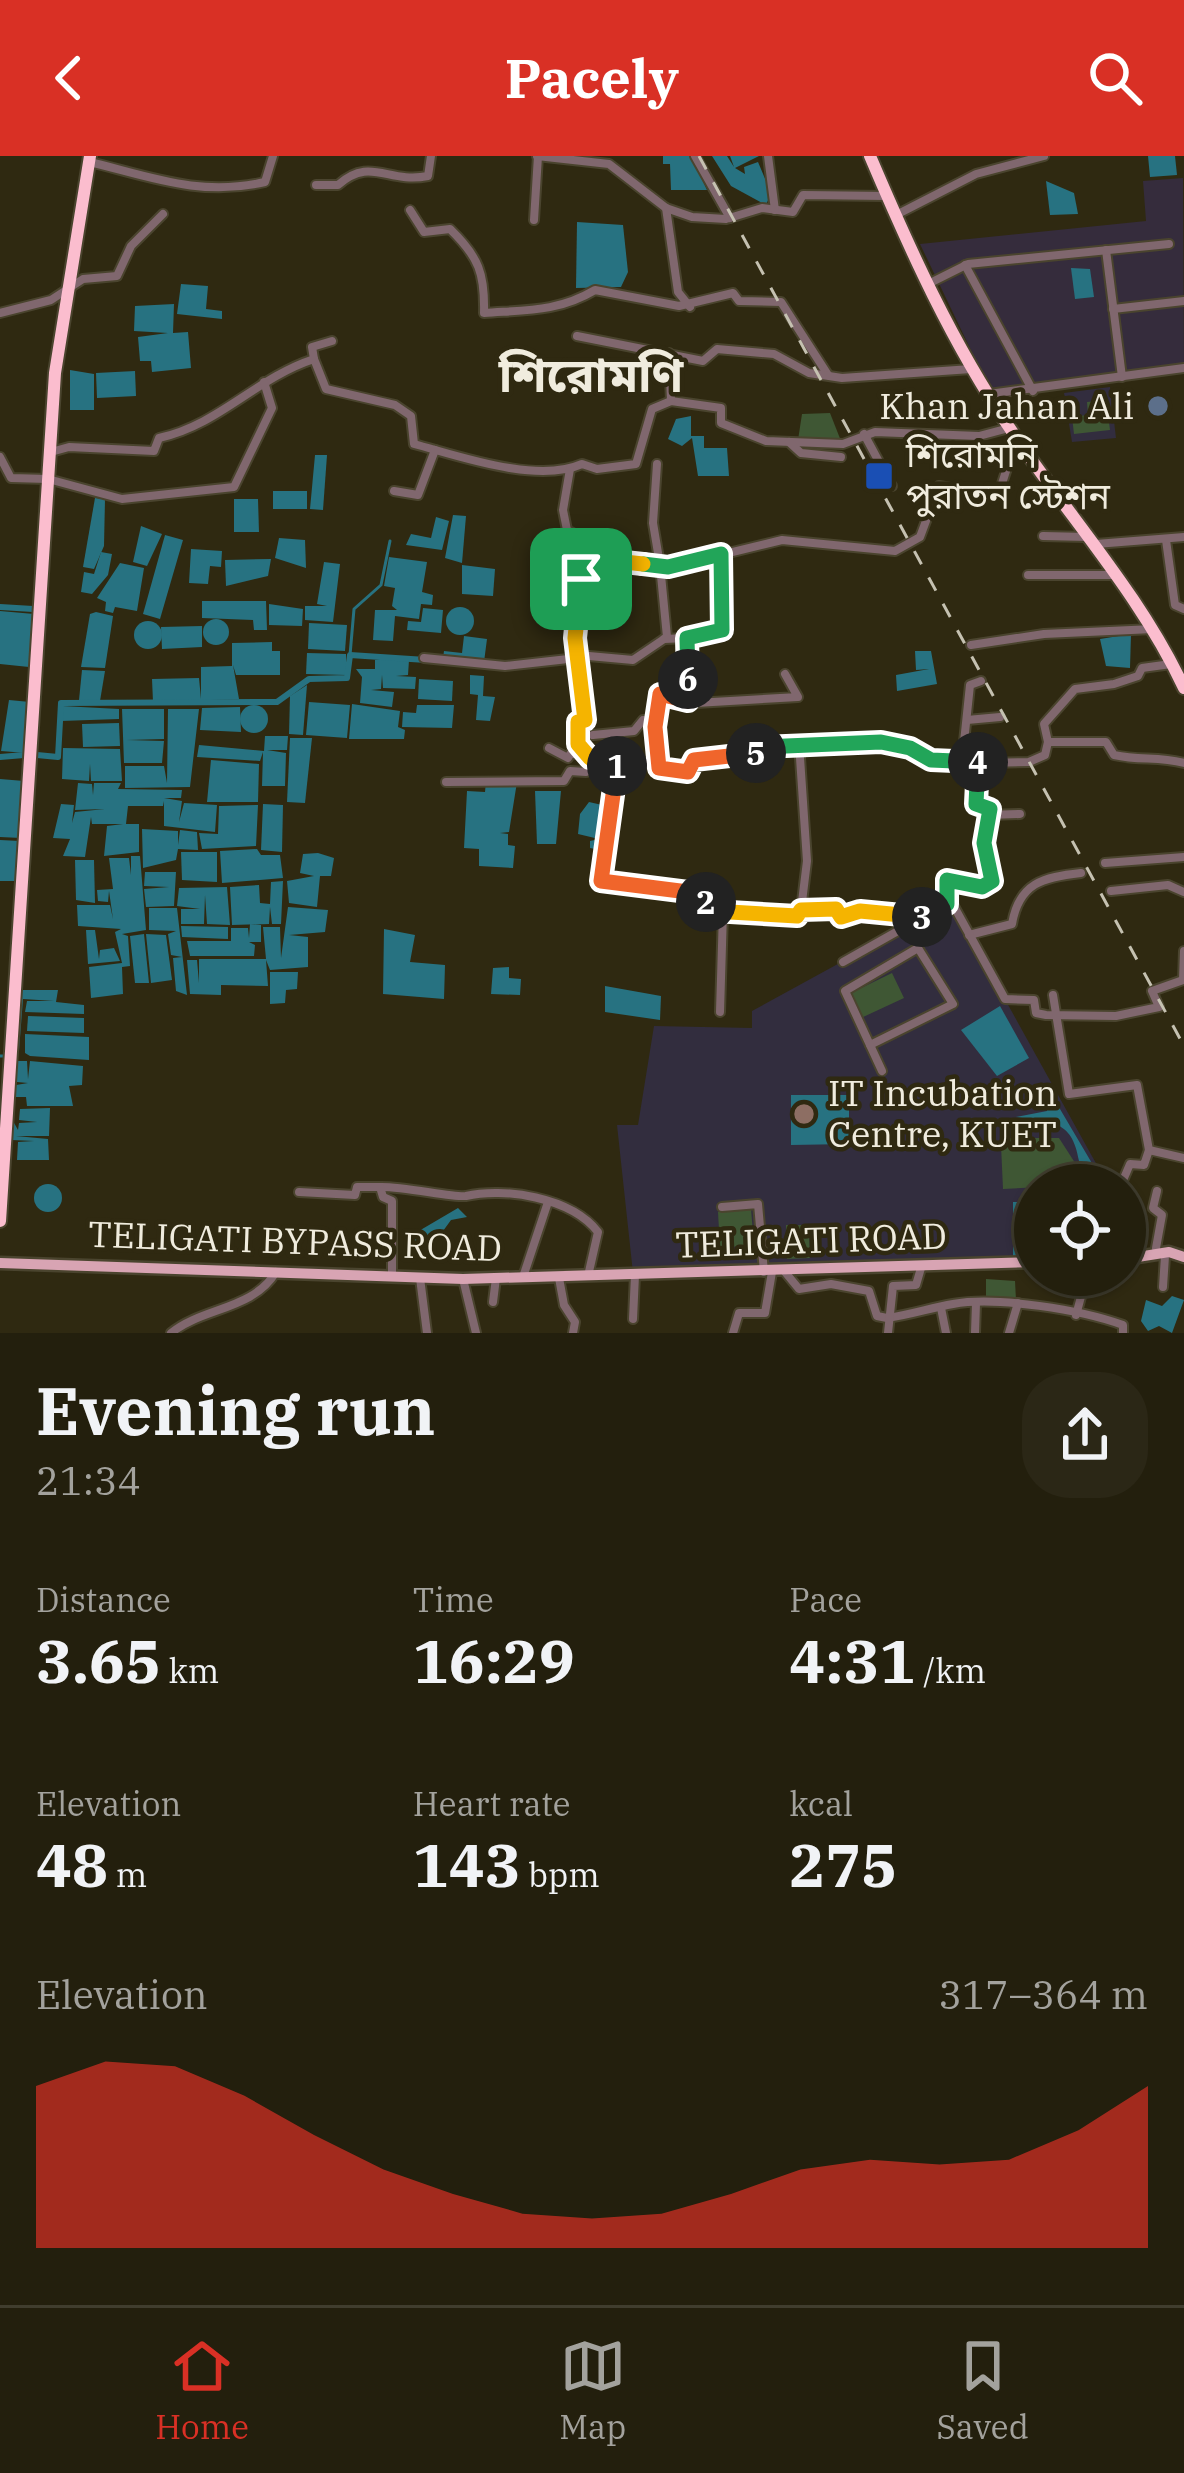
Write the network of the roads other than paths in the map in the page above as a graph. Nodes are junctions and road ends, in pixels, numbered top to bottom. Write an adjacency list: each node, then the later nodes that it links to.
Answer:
1 (273, 156): 8 (street)
2 (430, 156): 9 (street)
3 (538, 156): 11 (street); 17 (street)
4 (695, 156): 16 (street)
5 (768, 156): 13 (street)
6 (870, 156): 10 (highway)
7 (1044, 156): 15 (street)
8 (89, 159): 22 (highway)
9 (316, 185)
10 (887, 196): 13 (street); 15 (highway)
11 (667, 208): 16 (street); 24 (street)
12 (410, 210): 24 (street)
13 (775, 210): 16 (street)
14 (163, 214): 22 (street)
15 (895, 215): 21 (highway)
16 (730, 218)
17 (534, 220)
18 (1169, 244): 19 (street)
19 (1106, 250): 20 (street); 25 (street)
20 (965, 265): 21 (street); 36 (street)
21 (928, 284): 31 (highway)
22 (66, 293): 26 (street); 43 (highway)
23 (1184, 301): 25 (street)
24 (690, 307): 33 (street)
25 (1113, 309): 34 (street)
26 (0, 313)
27 (577, 336): 29 (street)
28 (332, 341): 30 (street)
29 (669, 353): 33 (street); 38 (street)
30 (314, 359): 35 (street); 42 (street)
31 (973, 369): 33 (street); 37 (highway)
32 (1184, 369): 34 (street)
33 (828, 375)
34 (1122, 378): 36 (street)
35 (264, 382): 43 (street); 48 (street)
36 (1033, 391): 37 (street)
37 (988, 395): 39 (highway)
38 (671, 401): 41 (street); 47 (street)
39 (1013, 433): 40 (street); 53 (highway); 55 (street)
40 (864, 434): 41 (street); 49 (street)
41 (788, 442): 44 (street)
42 (435, 450): 47 (street); 50 (street)
43 (50, 452): 48 (highway)
44 (842, 457)
45 (0, 458): 48 (street)
46 (657, 464): 56 (street)
47 (569, 469): 61 (street)
48 (48, 479): 115 (highway)
49 (892, 486)
50 (394, 491)
51 (1043, 536): 53 (street)
52 (1184, 537): 54 (street)
53 (1091, 540): 54 (street); 60 (highway)
54 (1166, 540): 58 (street)
55 (721, 554): 56 (street); 64 (street)
56 (660, 565): 61 (street); 65 (street)
57 (1184, 567): 58 (street)
58 (1169, 569): 62 (street)
59 (1028, 575): 60 (street)
60 (1116, 575): 63 (highway)
61 (581, 579): 67 (street)
62 (1184, 608)
63 (1154, 629): 66 (street); 69 (highway)
64 (687, 638): 65 (street); 73 (street)
65 (664, 639): 67 (street)
66 (970, 645)
67 (578, 657): 68 (street); 81 (street)
68 (424, 658)
69 (1173, 664): 72 (highway); 78 (street)
70 (785, 674): 73 (street)
71 (981, 681): 75 (street)
72 (1184, 688)
73 (688, 701): 76 (street)
74 (1000, 717): 75 (street)
75 (968, 720): 82 (street)
76 (656, 722): 77 (street); 86 (street)
77 (593, 735)
78 (1048, 742): 84 (street); 85 (street)
79 (799, 743): 82 (street); 86 (street); 96 (street)
80 (549, 748): 81 (street)
81 (590, 758): 83 (street); 87 (street)
82 (962, 761): 84 (street)
83 (622, 762): 86 (street); 97 (street)
84 (979, 763): 89 (street)
85 (1184, 763)
86 (659, 768)
87 (446, 782)
88 (1020, 814): 89 (street)
89 (988, 815): 95 (street)
90 (1184, 857): 91 (street)
91 (1106, 863)
92 (1082, 873): 99 (street)
93 (1111, 891): 94 (street)
94 (1184, 892)
95 (947, 904): 98 (street); 99 (street)
96 (801, 910): 97 (street); 98 (street)
97 (723, 911): 103 (street)
98 (922, 917): 101 (street)
99 (969, 934): 104 (street)
100 (1184, 951): 104 (street)
101 (843, 962)
102 (1053, 994): 104 (street)
103 (721, 1012)
104 (1058, 1015): 107 (street)
105 (870, 1045): 105 (street); 106 (street)
106 (882, 1071)
107 (1149, 1150): 108 (street); 109 (street)
108 (1184, 1158)
109 (1144, 1164)
110 (380, 1187): 112 (street); 113 (street); 127 (street)
111 (1157, 1191): 116 (street)
112 (299, 1192)
113 (548, 1202): 125 (street); 126 (street)
114 (722, 1207): 123 (street)
115 (0, 1221)
116 (1163, 1252): 117 (main road); 118 (main road); 132 (street)
117 (1146, 1255)
118 (1184, 1257)
119 (0, 1263): 122 (main road, TELIGATI BYPASS ROAD)
120 (1014, 1263): 121 (main road, TELIGATI ROAD)
121 (921, 1268): 123 (main road, TELIGATI ROAD); 139 (street)
122 (276, 1272): 127 (main road, TELIGATI BYPASS ROAD); 141 (street)
123 (774, 1272): 124 (main road, TELIGATI ROAD); 139 (street); 145 (street)
124 (635, 1275): 126 (main road, TELIGATI ROAD); 140 (street)
125 (523, 1277)
126 (588, 1277): 130 (main road, TELIGATI BYPASS ROAD)
127 (392, 1278): 128 (main road, TELIGATI BYPASS ROAD)
128 (420, 1278): 131 (main road, TELIGATI BYPASS ROAD); 142 (street)
129 (496, 1278): 130 (main road, TELIGATI BYPASS ROAD); 131 (main road, TELIGATI BYPASS ROAD); 134 (street)
130 (559, 1278): 144 (street)
131 (463, 1279): 143 (street)
132 (1163, 1287)
133 (1081, 1296): 138 (street)
134 (493, 1302)
135 (976, 1303): 136 (street); 137 (street); 148 (street)
136 (1018, 1303): 138 (street); 149 (street)
137 (941, 1308): 139 (street); 147 (street)
138 (1075, 1316): 150 (street)
139 (893, 1317): 146 (street)
140 (633, 1319)
141 (171, 1333)
142 (427, 1333)
143 (476, 1333)
144 (573, 1333)
145 (733, 1333)
146 (888, 1333)
147 (946, 1333)
148 (975, 1333)
149 (1009, 1333)
150 (1124, 1333)

